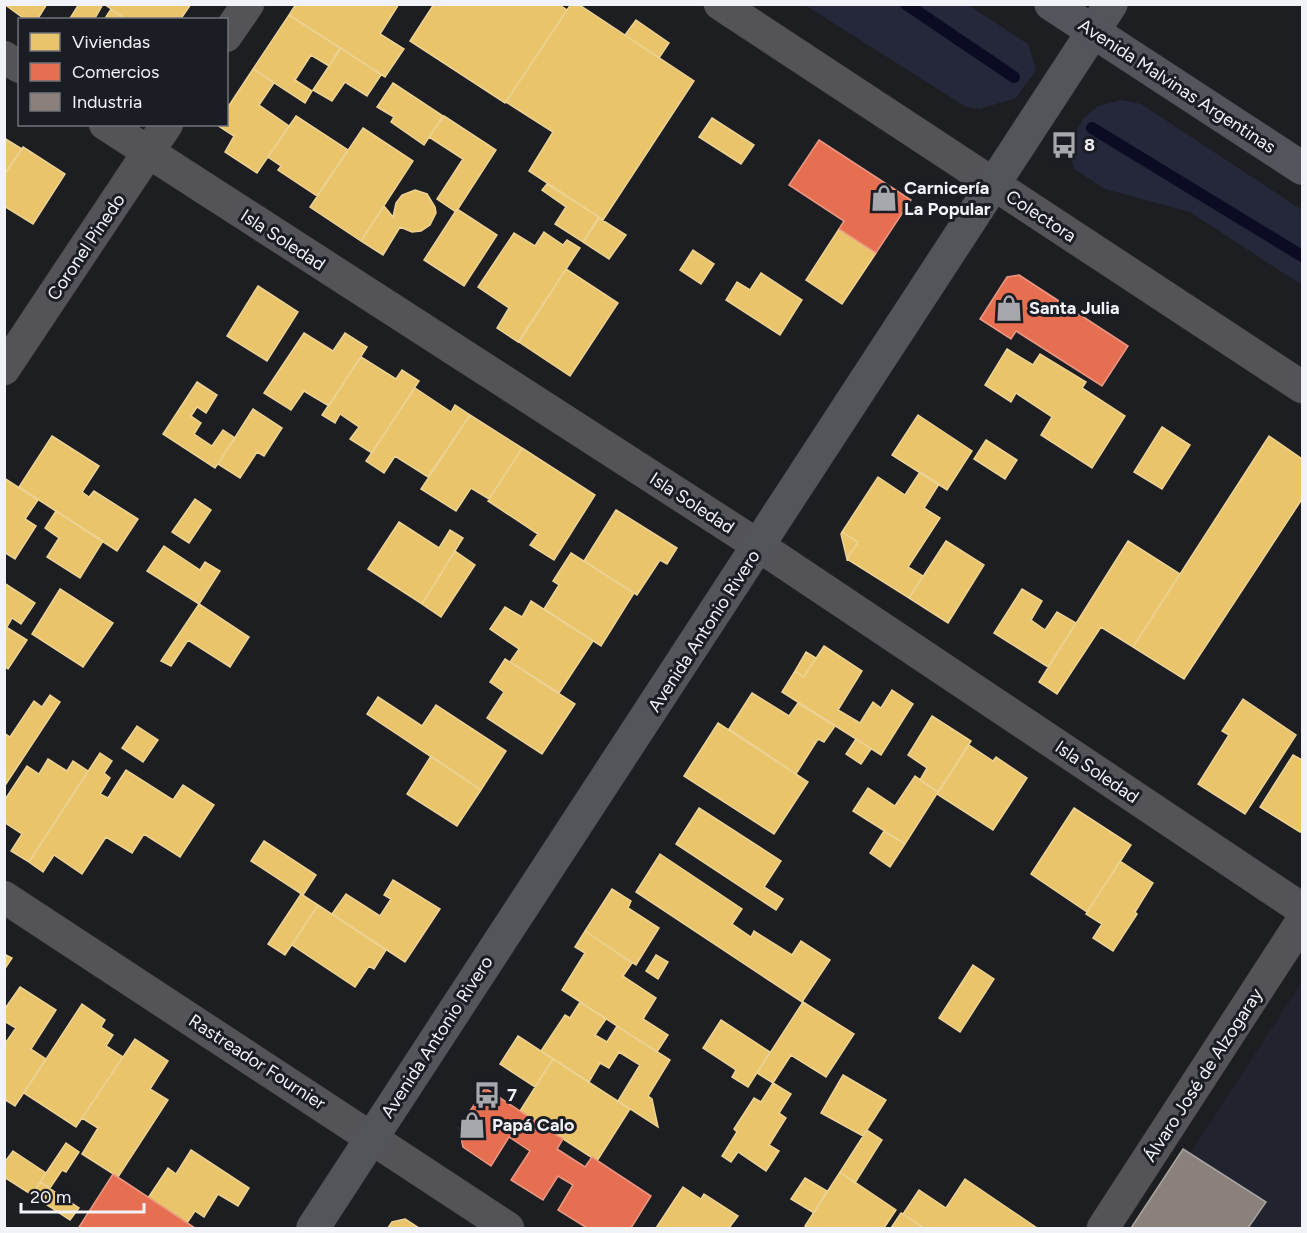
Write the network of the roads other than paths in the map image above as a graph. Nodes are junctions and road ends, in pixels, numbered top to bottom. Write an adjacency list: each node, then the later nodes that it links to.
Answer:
1 (248, 4): 6 (street)
2 (720, 4): 13 (street, Colectora)
3 (1051, 4): 5 (main road, Avenida Malvinas Argentinas)
4 (1111, 4): 5 (main road, Avenida Antonio Rivero)
5 (1093, 32): 12 (main road, Avenida Malvinas Argentinas); 13 (main road, Avenida Antonio Rivero)
6 (228, 33)
7 (4, 57): 8 (street)
8 (18, 67)
9 (108, 126): 11 (street, Isla Soledad)
10 (166, 126): 11 (street, Coronel Pinedo)
11 (148, 153): 14 (street, Coronel Pinedo); 16 (street, Isla Soledad)
12 (1302, 168)
13 (994, 184): 15 (street, Colectora); 16 (main road, Avenida Antonio Rivero)
14 (4, 369)
15 (1302, 387)
16 (759, 546): 18 (street, Isla Soledad); 20 (main road, Avenida Antonio Rivero)
17 (4, 897): 20 (street, Rastreador Fournier)
18 (1302, 909)
19 (1302, 921): 23 (street, Álvaro José de Alzogaray)
20 (372, 1137): 21 (main road, Avenida Antonio Rivero); 22 (street, Rastreador Fournier)
21 (313, 1228)
22 (508, 1228)
23 (1103, 1228)

